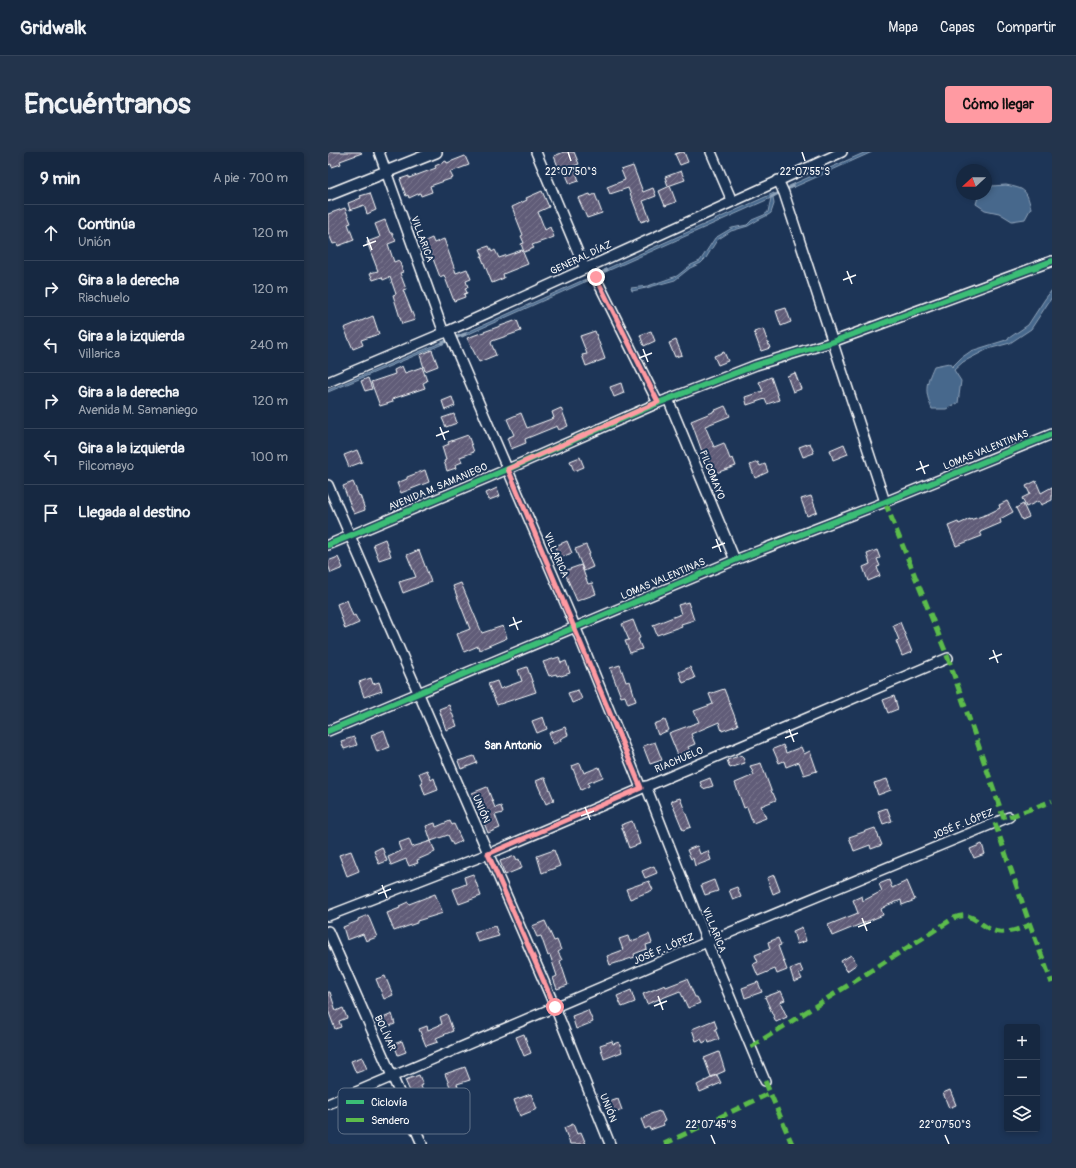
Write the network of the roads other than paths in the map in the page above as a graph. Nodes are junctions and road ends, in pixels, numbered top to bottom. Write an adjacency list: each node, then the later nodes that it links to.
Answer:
1 (379, 152): 6 (street, VILLARICA)
2 (436, 152): 6 (street)
3 (536, 152): 11 (street)
4 (711, 152): 9 (street)
5 (842, 152): 7 (street, GENERAL DÍAZ)
6 (386, 172): 8 (street); 12 (street, VILLARICA)
7 (781, 187): 9 (street, GENERAL DÍAZ); 13 (street)
8 (328, 195)
9 (732, 201): 11 (street, GENERAL DÍAZ)
10 (1052, 261): 13 (street, AVENIDA M. SAMANIEGO)
11 (587, 268): 12 (street, GENERAL DÍAZ); 16 (street)
12 (449, 336): 14 (street, GENERAL DÍAZ); 18 (street, VILLARICA)
13 (832, 342): 15 (street, AVENIDA M. SAMANIEGO); 20 (street)
14 (328, 382)
15 (668, 399): 16 (street, AVENIDA M. SAMANIEGO); 23 (street, PILCOMAYO)
16 (658, 402): 18 (street, AVENIDA M. SAMANIEGO)
17 (1052, 434): 20 (street, LOMAS VALENTINAS)
18 (508, 469): 21 (street, AVENIDA M. SAMANIEGO); 24 (street, VILLARICA)
19 (328, 485): 21 (street, UNIÓN)
20 (885, 502): 23 (street, LOMAS VALENTINAS)
21 (349, 536): 22 (street, AVENIDA M. SAMANIEGO); 26 (street, UNIÓN)
22 (328, 545)
23 (735, 560): 24 (street, LOMAS VALENTINAS)
24 (574, 626): 26 (street, LOMAS VALENTINAS); 28 (street, VILLARICA)
25 (948, 658): 28 (street, RIACHUELO)
26 (419, 692): 27 (street, LOMAS VALENTINAS); 30 (street, UNIÓN)
27 (328, 731)
28 (643, 787): 30 (street, RIACHUELO); 33 (street, VILLARICA)
29 (1009, 817): 33 (street, JOSÉ F. LÓPEZ)
30 (488, 854): 31 (street, RIACHUELO); 34 (street, UNIÓN)
31 (328, 916)
32 (328, 931): 35 (street, BOLÍVAR)
33 (707, 942): 34 (street, JOSÉ F. LÓPEZ); 36 (street, VILLARICA)
34 (555, 1007): 35 (street, JOSÉ F. LÓPEZ); 43 (street, UNIÓN)
35 (393, 1076): 37 (street, JOSÉ F. LÓPEZ); 38 (street, BOLÍVAR)
36 (765, 1081)
37 (365, 1088)
38 (398, 1088)
39 (338, 1100): 40 (street, JOSÉ F. LÓPEZ)
40 (328, 1104)
41 (418, 1134): 42 (street, BOLÍVAR)
42 (422, 1144)
43 (610, 1144)

